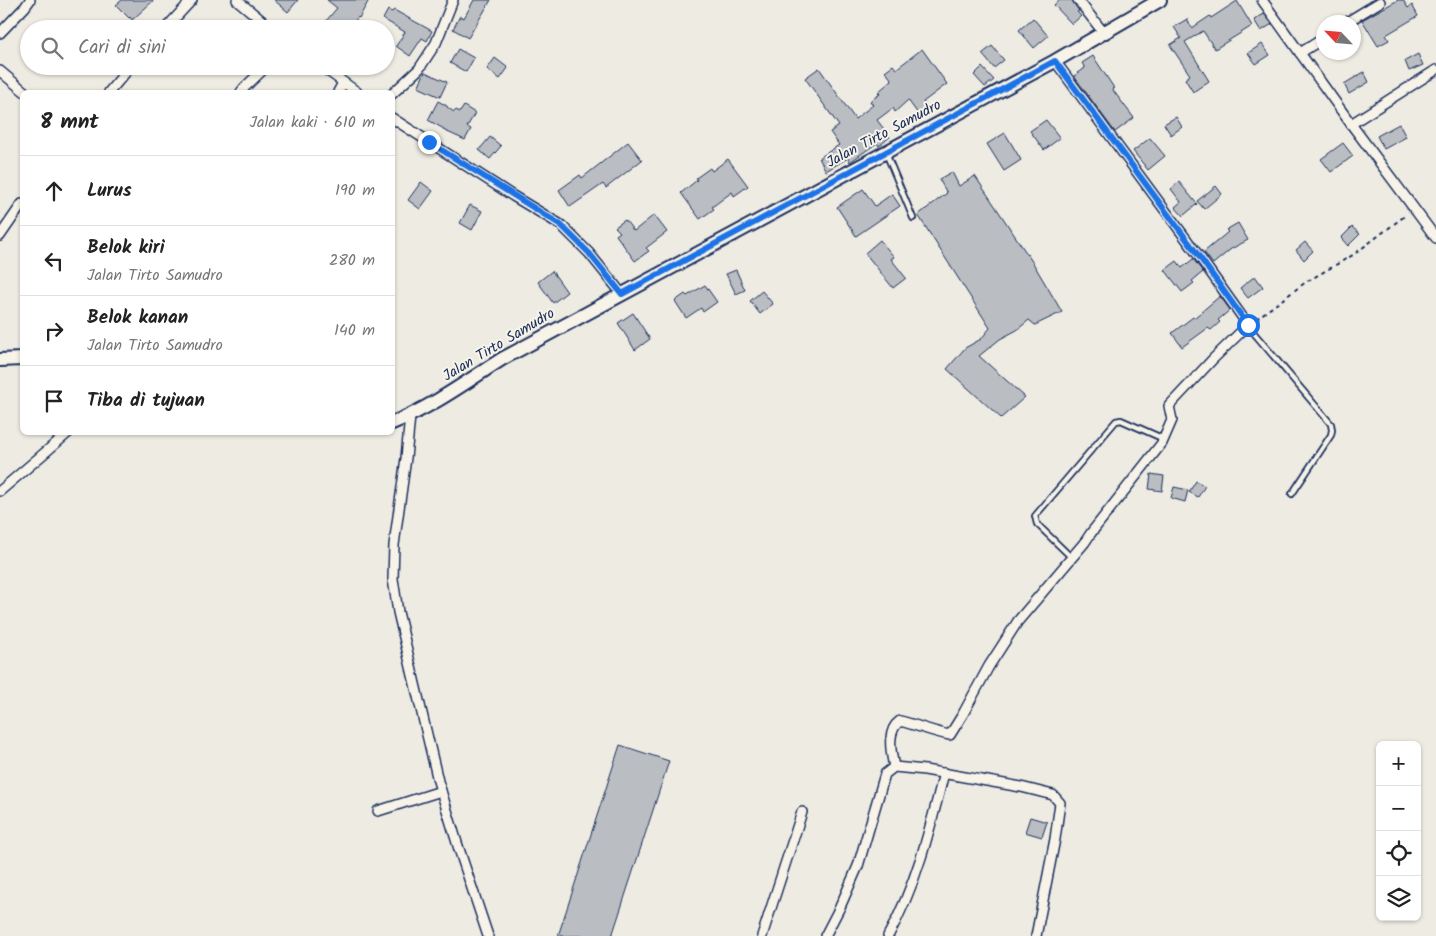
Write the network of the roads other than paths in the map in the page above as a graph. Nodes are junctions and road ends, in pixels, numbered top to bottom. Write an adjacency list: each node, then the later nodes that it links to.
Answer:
1 (30, 0): 13 (street)
2 (192, 0): 10 (street)
3 (237, 0): 11 (street)
4 (453, 0): 28 (street)
5 (1078, 0): 12 (street)
6 (1160, 0): 12 (street, Jalan Tirto Samudro)
7 (1262, 0): 15 (street)
8 (1380, 2): 9 (street)
9 (1359, 15)
10 (173, 20)
11 (261, 20)
12 (1103, 32): 16 (street, Jalan Tirto Samudro)
13 (0, 33)
14 (1316, 43): 15 (street)
15 (1300, 53): 30 (street)
16 (1055, 61): 31 (street, Jalan Tirto Samudro); 37 (street)
17 (1436, 70): 30 (street)
18 (0, 71): 23 (street)
19 (124, 75): 24 (street)
20 (258, 75): 25 (street)
21 (333, 75): 22 (street)
22 (343, 83): 26 (street); 27 (street)
23 (23, 90)
24 (112, 90)
25 (242, 90)
26 (339, 90)
27 (354, 90)
28 (395, 91)
29 (395, 120): 36 (street)
30 (1351, 124): 35 (street)
31 (885, 151): 33 (lane); 36 (street, Jalan Tirto Samudro)
32 (20, 207): 34 (street)
33 (913, 218)
34 (0, 236)
35 (1436, 238)
36 (622, 294): 40 (street, Jalan Tirto Samudro)
37 (1248, 325): 43 (street); 45 (lane)
38 (20, 359): 39 (street)
39 (0, 360)
40 (410, 416): 41 (street, Jalan Tirto Samudro); 49 (street)
41 (395, 422)
42 (65, 435): 44 (street)
43 (1164, 439): 46 (street); 46 (lane)
44 (0, 491)
45 (1292, 494)
46 (1072, 558): 47 (street)
47 (894, 767): 48 (street); 54 (street)
48 (944, 773): 55 (street); 56 (street)
49 (441, 791): 50 (street); 52 (street)
50 (378, 811)
51 (802, 812): 53 (street)
52 (488, 936)
53 (762, 936)
54 (825, 936)
55 (888, 936)
56 (1036, 936)

